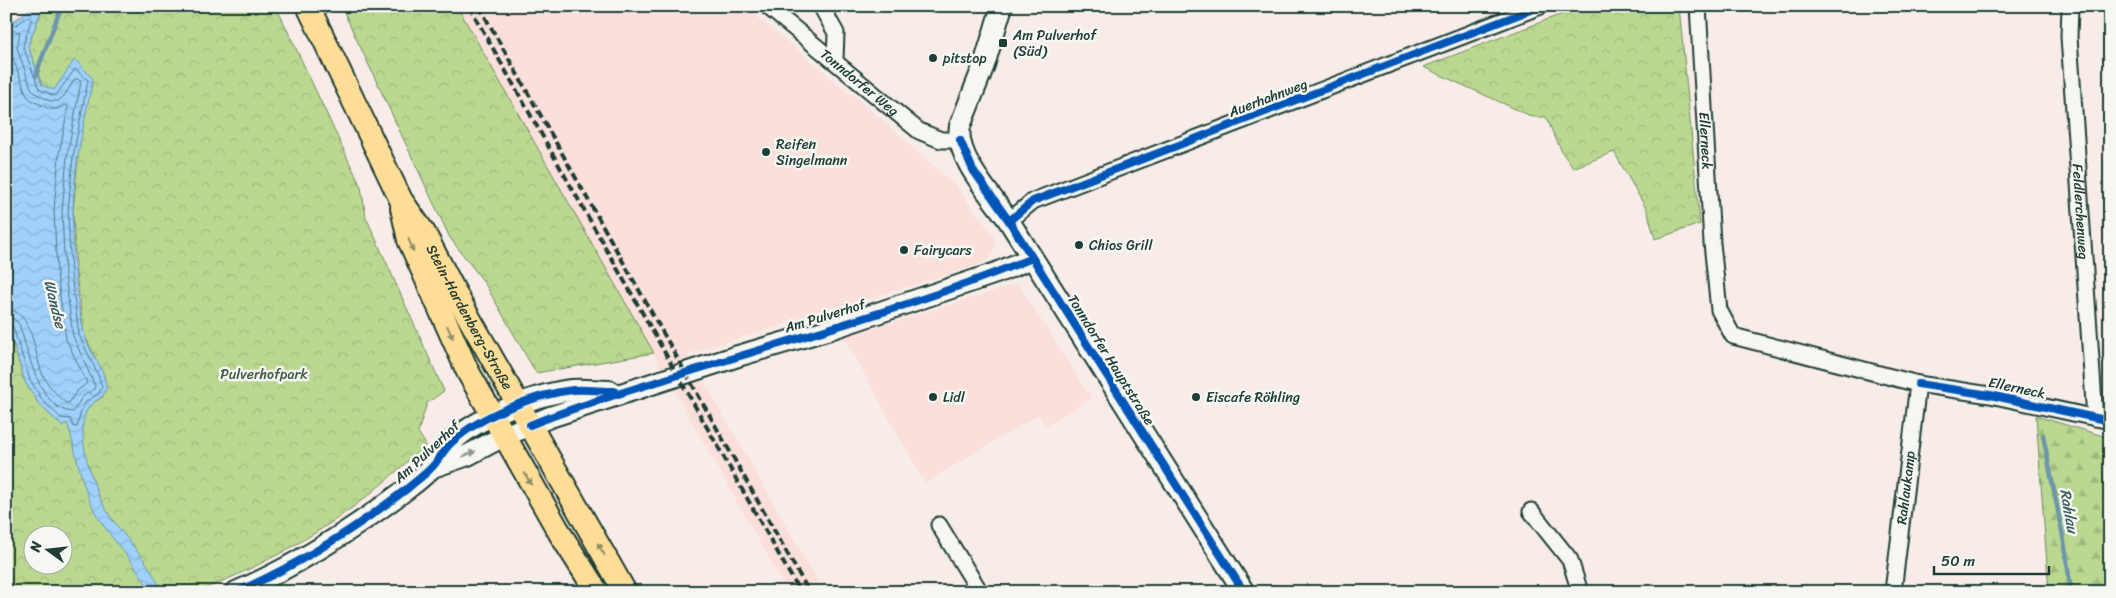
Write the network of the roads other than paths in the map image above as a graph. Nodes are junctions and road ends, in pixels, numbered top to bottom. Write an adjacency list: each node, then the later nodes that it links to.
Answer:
1 (308, 6): 10 (main road, Stein-Hardenberg-Straße)
2 (767, 6): 8 (street, Tonndorfer Weg)
3 (821, 6): 8 (street)
4 (1002, 6): 9 (street)
5 (1541, 6): 11 (street, Auerhahnweg)
6 (1698, 6): 13 (street, Ellerneck)
7 (2070, 6): 17 (street, Feldlerchenweg)
8 (834, 60): 9 (street, Tonndorfer Weg)
9 (960, 140): 11 (street, Tonndorfer Hauptstraße)
10 (401, 200): 15 (main road, Stein-Hardenberg-Straße); 16 (main road, Stein-Hardenberg-Straße, one-way to 16)
11 (1009, 221): 12 (street, Tonndorfer Hauptstraße)
12 (1032, 258): 14 (street, Am Pulverhof); 28 (street, Tonndorfer Hauptstraße)
13 (1918, 384): 17 (street, Ellerneck); 30 (street, Rahlaukamp)
14 (624, 392): 15 (street, Am Pulverhof); 18 (street, Am Pulverhof)
15 (518, 404): 16 (street, Am Pulverhof); 18 (main road, Stein-Hardenberg-Straße)
16 (492, 416): 19 (main road, Stein-Hardenberg-Straße); 20 (street, Am Pulverhof)
17 (2102, 420)
18 (530, 425): 19 (street, Am Pulverhof); 26 (main road, Stein-Hardenberg-Straße, one-way to 18)
19 (504, 436): 20 (street, Am Pulverhof, one-way to 19); 25 (main road, Stein-Hardenberg-Straße, one-way to 25)
20 (433, 466): 23 (street, Am Pulverhof)
21 (1532, 511): 29 (street)
22 (939, 525): 27 (street)
23 (261, 587): 24 (street, Am Pulverhof)
24 (236, 592)
25 (597, 592)
26 (625, 592)
27 (980, 592)
28 (1244, 592)
29 (1580, 592)
30 (1893, 592)

